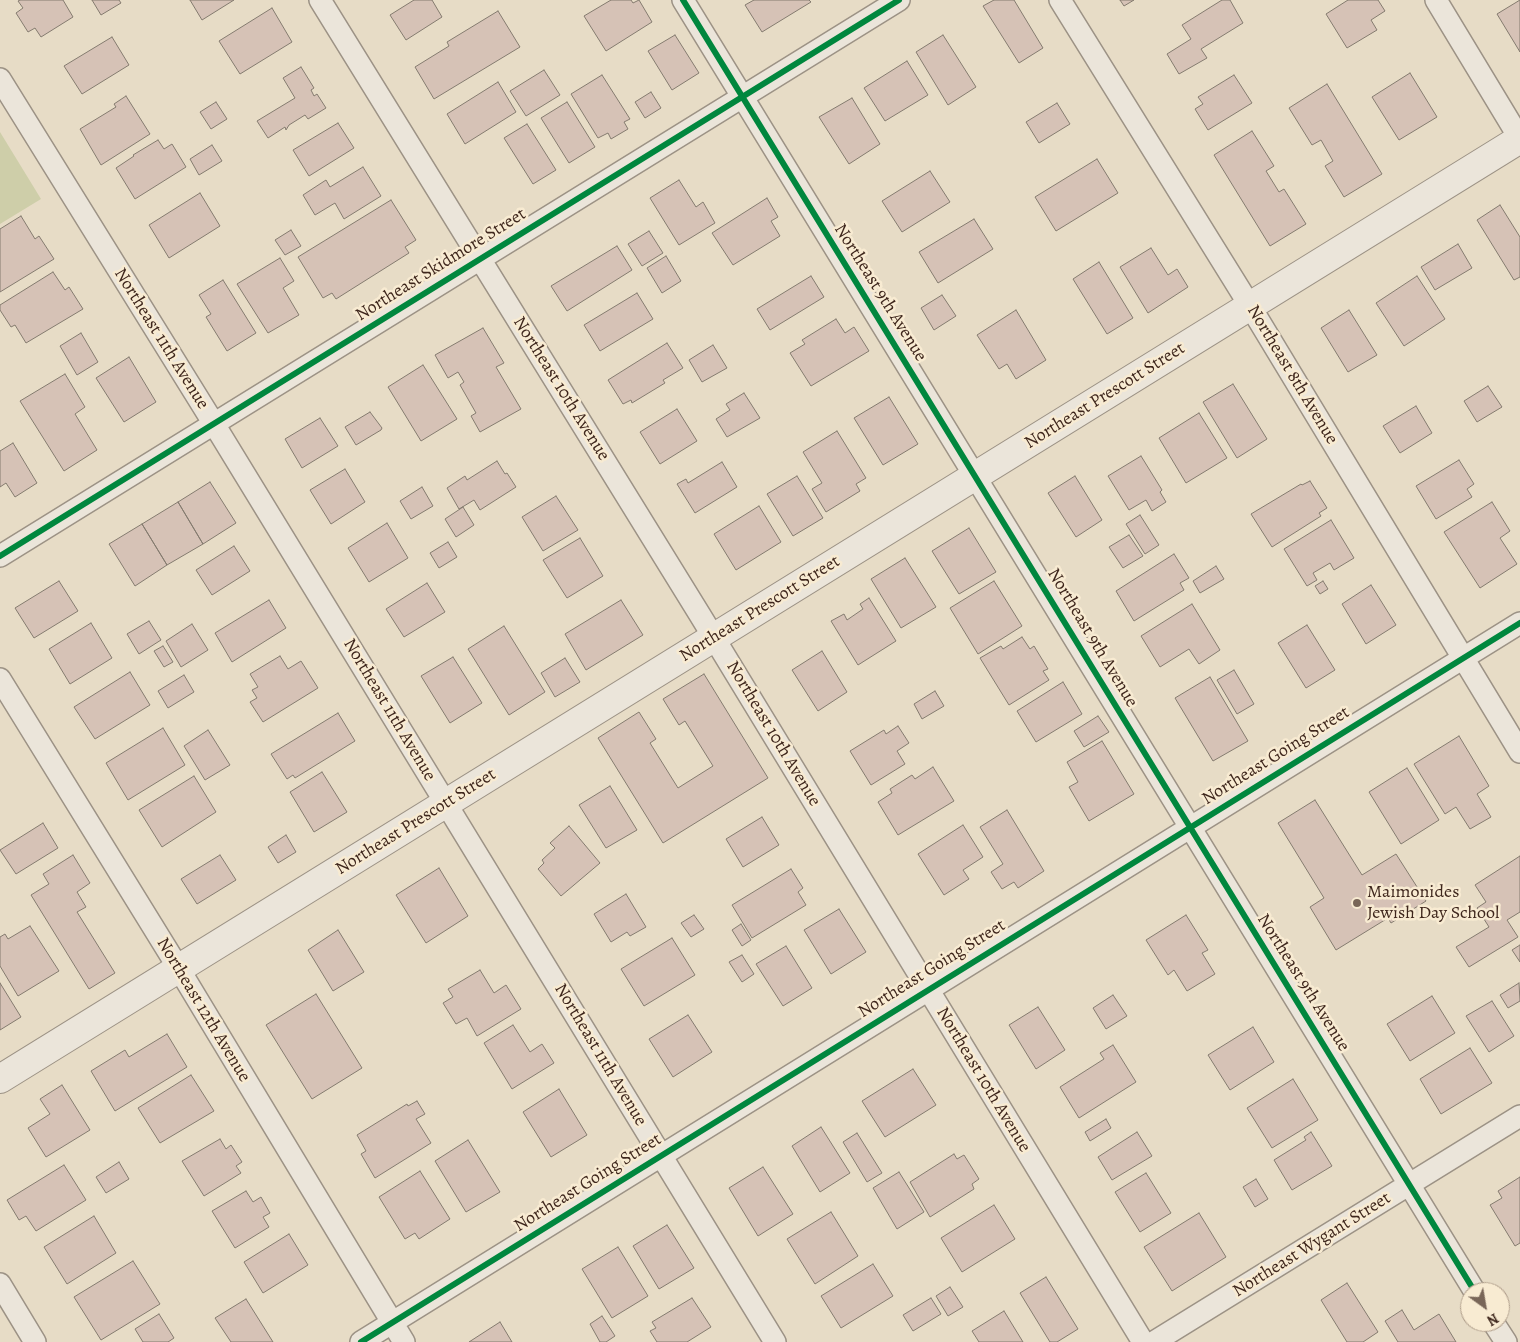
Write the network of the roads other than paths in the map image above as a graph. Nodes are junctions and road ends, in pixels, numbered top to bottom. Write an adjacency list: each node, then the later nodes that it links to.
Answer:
1 (320, 0): 9 (street, Northeast 10th Avenue)
2 (683, 0): 7 (street, Northeast 9th Avenue)
3 (899, 0): 7 (street, Northeast Skidmore Street)
4 (1060, 0): 10 (street, Northeast 8th Avenue)
5 (1436, 0): 8 (street)
6 (0, 79): 11 (street, Northeast 11th Avenue)
7 (742, 96): 9 (street, Northeast Skidmore Street); 12 (street, Northeast 9th Avenue)
8 (1520, 139): 10 (street, Northeast Prescott Street)
9 (480, 258): 11 (street, Northeast Skidmore Street); 15 (street, Northeast 10th Avenue)
10 (1250, 306): 12 (street, Northeast Prescott Street); 16 (street, Northeast 8th Avenue)
11 (214, 424): 13 (street, Northeast Skidmore Street); 19 (street, Northeast 11th Avenue)
12 (975, 476): 15 (street, Northeast Prescott Street); 20 (street, Northeast 9th Avenue)
13 (0, 556)
14 (1520, 623): 16 (street, Northeast Going Street)
15 (714, 638): 19 (street, Northeast Prescott Street); 22 (street, Northeast 10th Avenue)
16 (1463, 658): 18 (street, Northeast 8th Avenue); 20 (street, Northeast Going Street)
17 (0, 679): 21 (street, Northeast 12th Avenue)
18 (1520, 752)
19 (446, 803): 21 (street, Northeast Prescott Street); 25 (street, Northeast 11th Avenue)
20 (1190, 827): 22 (street, Northeast Going Street); 26 (street, Northeast 9th Avenue)
21 (179, 969): 23 (street, Northeast Prescott Street); 29 (street, Northeast 12th Avenue)
22 (928, 989): 25 (street, Northeast Going Street); 34 (street, Northeast 10th Avenue)
23 (0, 1079)
24 (1520, 1116): 26 (street, Northeast Wygant Street)
25 (661, 1155): 29 (street, Northeast Going Street); 33 (street, Northeast 11th Avenue)
26 (1409, 1185): 27 (street, Northeast 9th Avenue); 35 (street, Northeast Wygant Street)
27 (1469, 1282)
28 (0, 1284): 30 (street)
29 (392, 1323): 31 (street, Northeast Going Street); 32 (street, Northeast 12th Avenue)
30 (35, 1342)
31 (361, 1342)
32 (404, 1342)
33 (775, 1342)
34 (1143, 1342)
35 (1154, 1342)

